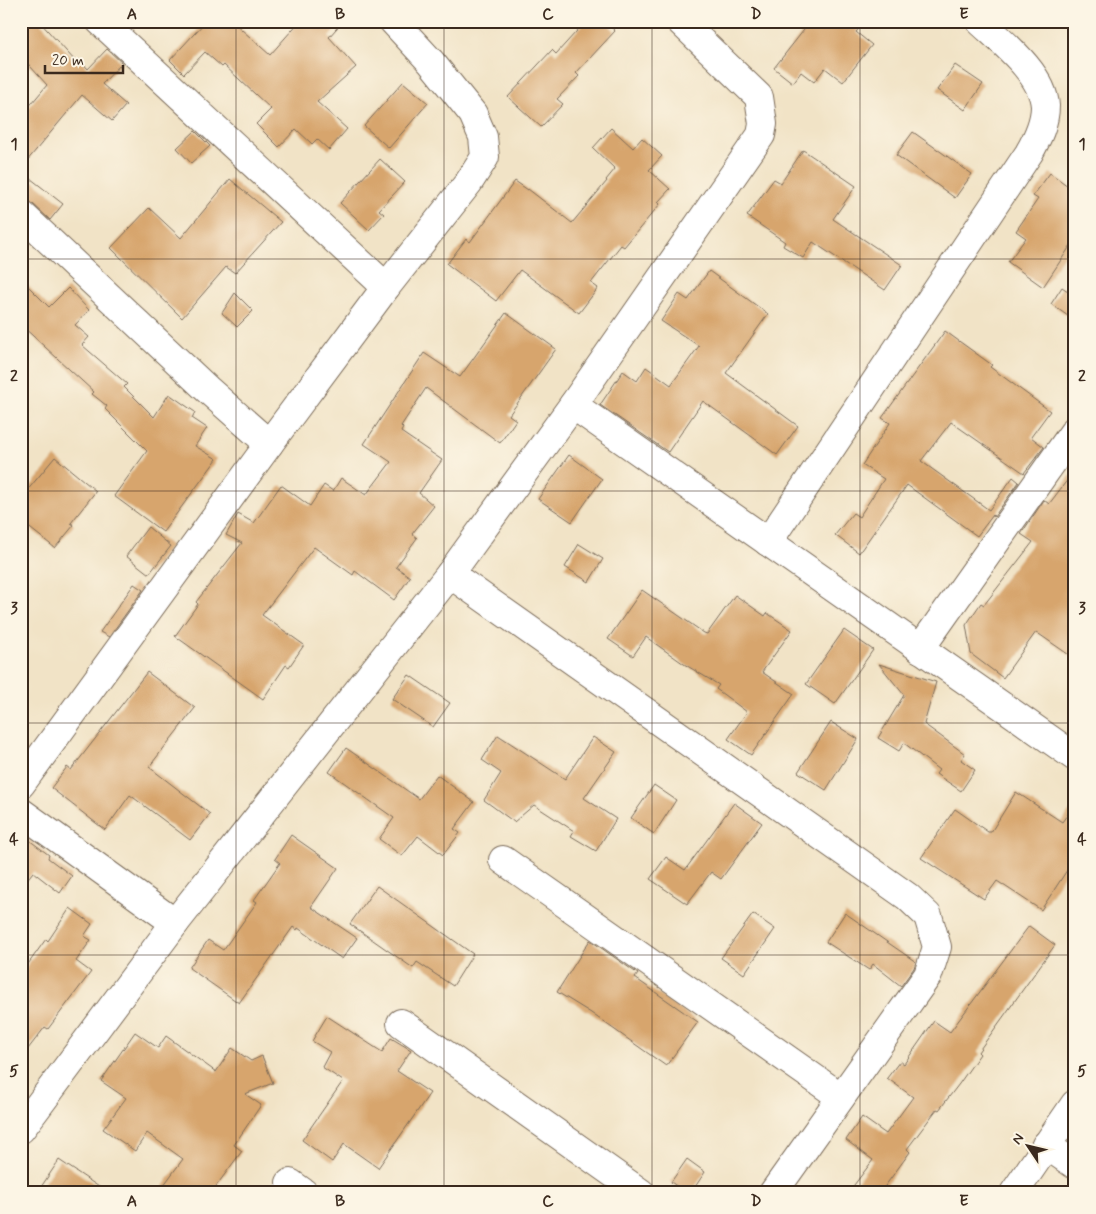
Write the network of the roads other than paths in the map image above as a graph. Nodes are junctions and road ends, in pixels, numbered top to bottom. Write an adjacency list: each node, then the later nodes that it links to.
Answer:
1 (100, 21): 6 (street)
2 (393, 21): 6 (street)
3 (680, 21): 7 (street)
4 (980, 21): 10 (street)
5 (21, 214): 9 (street)
6 (386, 288): 9 (street)
7 (572, 405): 10 (street); 11 (street)
8 (1075, 430): 12 (street)
9 (269, 444): 14 (street)
10 (768, 542): 12 (street)
11 (450, 574): 17 (street); 19 (street)
12 (920, 649): 13 (street)
13 (1075, 757)
14 (21, 784)
15 (21, 812): 17 (street)
16 (503, 860): 19 (street)
17 (175, 922): 21 (street)
18 (401, 1023): 24 (street)
19 (842, 1097): 25 (street)
20 (1075, 1104): 22 (street)
21 (21, 1129)
22 (1046, 1145): 23 (street); 26 (street)
23 (1075, 1165)
24 (641, 1193)
25 (773, 1193)
26 (1014, 1193)

